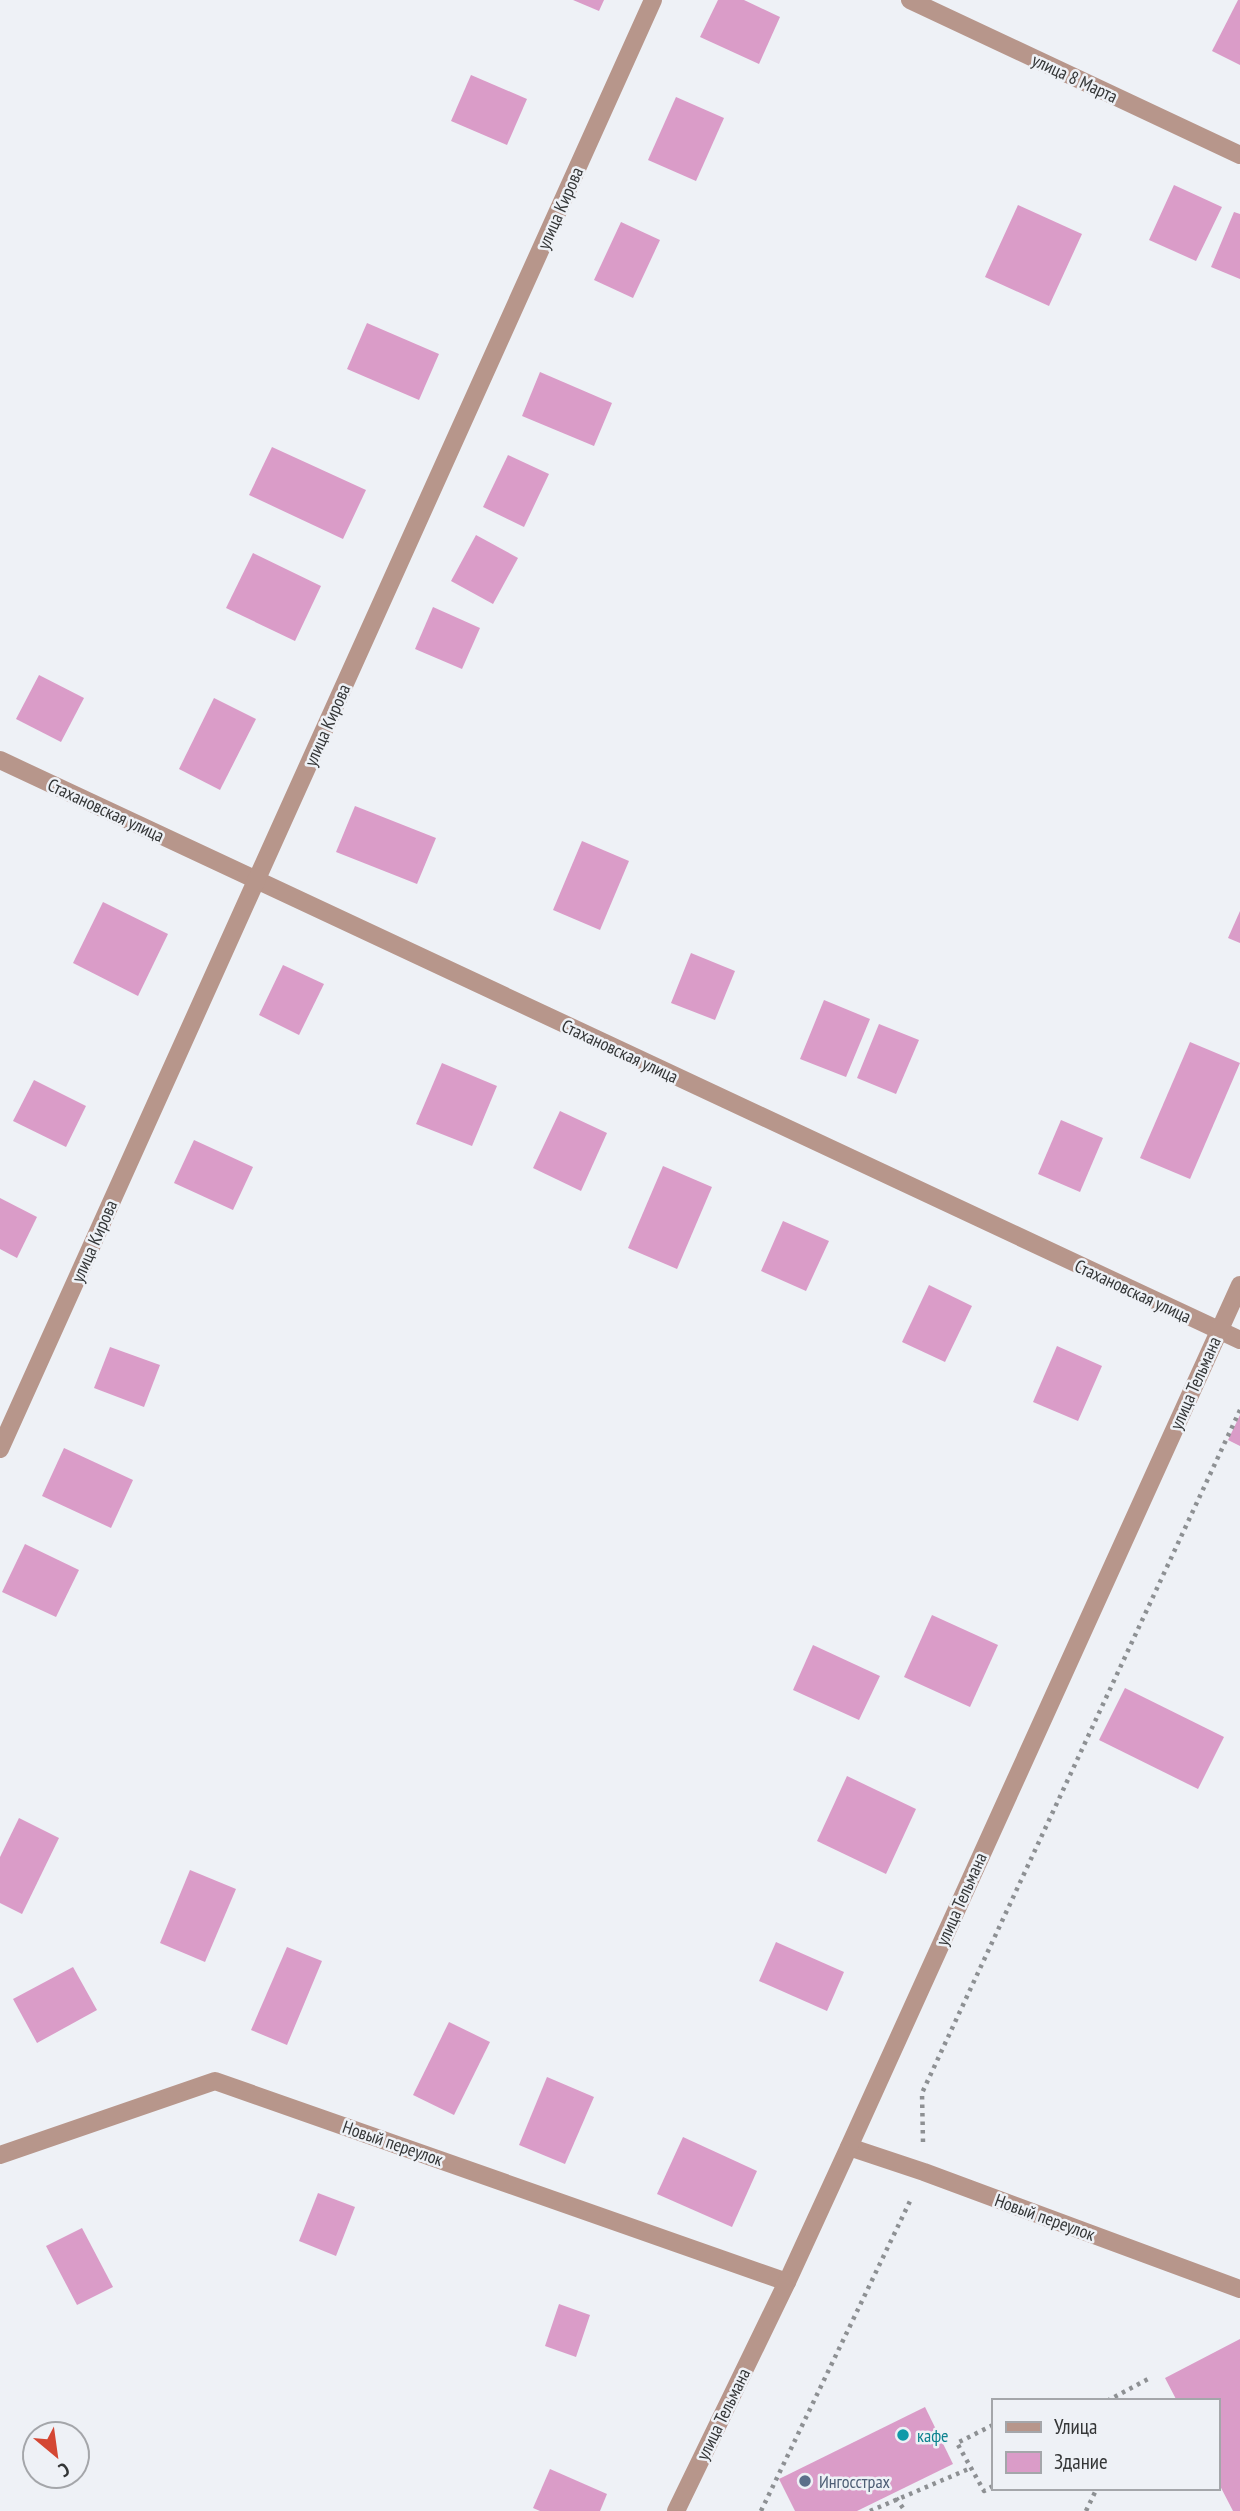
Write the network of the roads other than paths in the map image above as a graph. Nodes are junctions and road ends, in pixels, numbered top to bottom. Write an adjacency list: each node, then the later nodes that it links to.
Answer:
1 (653, 0): 5 (street, улица Кирова)
2 (910, 0): 3 (street, улица 8 Марта)
3 (1240, 155)
4 (0, 760): 5 (street, Стахановская улица)
5 (257, 881): 7 (street, Стахановская улица); 9 (street, улица Кирова)
6 (1240, 1285): 7 (street, улица Тельмана)
7 (1219, 1331): 8 (street, Стахановская улица); 10 (street, улица Тельмана)
8 (1240, 1340)
9 (0, 1449)
10 (849, 2147): 12 (street, улица Тельмана); 13 (street, Новый переулок)
11 (0, 2155): 12 (street, Новый переулок)
12 (786, 2282): 14 (street, улица Тельмана)
13 (1240, 2289)
14 (676, 2511)

